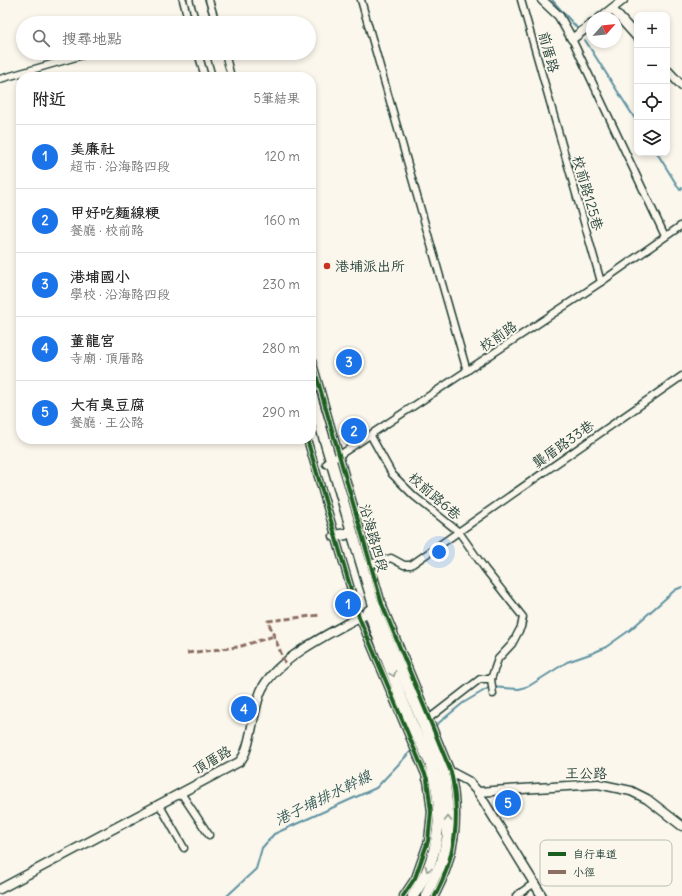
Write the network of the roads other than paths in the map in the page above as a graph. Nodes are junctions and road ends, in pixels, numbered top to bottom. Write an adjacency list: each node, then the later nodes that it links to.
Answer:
1 (183, 0): 11 (street)
2 (194, 0): 12 (main road)
3 (199, 0): 13 (main road)
4 (209, 0): 14 (street)
5 (361, 0): 36 (street)
6 (522, 0): 32 (street, 前厝路)
7 (542, 0): 17 (street, 前厝路)
8 (623, 0): 9 (street)
9 (612, 9): 10 (street); 16 (street)
10 (608, 12)
11 (187, 16)
12 (202, 16)
13 (203, 16)
14 (206, 16)
15 (586, 28): 17 (street, 前厝路)
16 (634, 34)
17 (572, 39): 34 (street)
18 (66, 60): 23 (street)
19 (200, 60): 24 (street)
20 (211, 60): 25 (main road)
21 (216, 60): 26 (main road)
22 (226, 60): 27 (street)
23 (24, 72)
24 (203, 72)
25 (215, 72)
26 (220, 72)
27 (230, 72)
28 (670, 73): 31 (street)
29 (16, 74): 30 (street)
30 (0, 79)
31 (682, 86)
32 (552, 112): 35 (street, 校前路125巷)
33 (682, 225): 34 (street, 校前路)
34 (665, 236): 35 (street, 校前路)
35 (601, 282): 36 (street, 校前路)
36 (467, 371): 41 (street, 校前路)
37 (682, 376): 44 (street, 龔厝路33巷)
38 (316, 382): 43 (street, 沿海路四段)
39 (316, 409): 43 (main road, 沿海路四段)
40 (316, 426): 43 (main road, 沿海路四段)
41 (371, 436): 43 (street, 校前路); 44 (street, 校前路6巷)
42 (308, 444): 46 (street)
43 (332, 461): 45 (main road, 沿海路四段); 47 (street, 沿海路四段); 48 (main road, 沿海路四段)
44 (459, 532): 47 (street, 龔厝路33巷); 50 (street, 校前路6巷)
45 (346, 534): 46 (main road); 48 (main road, 沿海路四段)
46 (335, 536): 49 (street)
47 (370, 564): 48 (street, 沿海路四段)
48 (375, 608): 49 (street, 頂厝路); 52 (main road, 沿海路四段)
49 (359, 617): 52 (street); 56 (street, 頂厝路)
50 (491, 679): 51 (street); 52 (street)
51 (492, 693)
52 (420, 728): 53 (main road, 沿海路四段); 53 (street)
53 (426, 743): 54 (main road, 沿海路四段); 54 (street)
54 (439, 776): 55 (street); 63 (street); 64 (main road, one-way to 64); 65 (main road, one-way to 54); 66 (street)
55 (478, 792): 58 (street, 王公路); 61 (street)
56 (181, 793): 57 (street, 頂厝路); 59 (street)
57 (159, 804): 60 (street); 62 (street, 頂厝路)
58 (682, 826)
59 (209, 835)
60 (184, 848)
61 (533, 884): 67 (street); 68 (street)
62 (0, 889)
63 (403, 896)
64 (413, 896)
65 (426, 896)
66 (435, 896)
67 (516, 896)
68 (542, 896)

